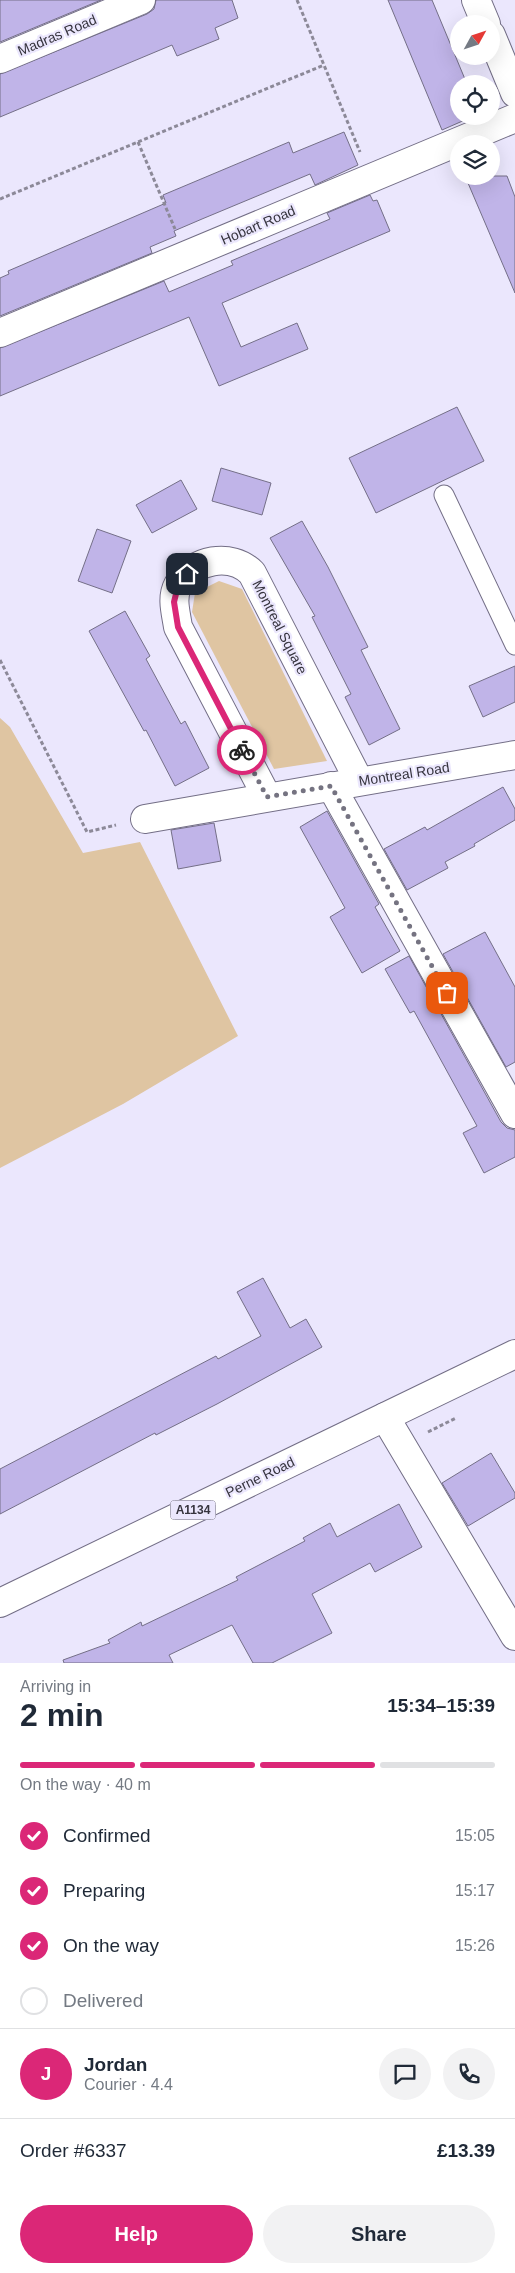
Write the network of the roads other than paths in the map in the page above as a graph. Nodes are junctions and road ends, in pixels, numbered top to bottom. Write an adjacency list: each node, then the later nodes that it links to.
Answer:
1 (141, 0): 5 (street, Madras Road)
2 (476, 0): 3 (street)
3 (482, 15)
4 (500, 57): 6 (street)
5 (0, 59)
6 (515, 93)
7 (515, 118): 8 (street, Hobart Road)
8 (0, 333)
9 (444, 494): 10 (lane)
10 (515, 645)
11 (515, 755): 12 (street, Montreal Road)
12 (359, 781): 13 (street, Montreal Road); 14 (street, Montreal Square)
13 (331, 786): 14 (street, Montreal Road); 16 (street)
14 (267, 797): 15 (street, Montreal Road)
15 (145, 819)
16 (515, 1114)
17 (515, 1354): 18 (street, Perne Road / A1134)
18 (385, 1417): 19 (street, Perne Road / A1134); 20 (street)
19 (0, 1603)
20 (515, 1636)

